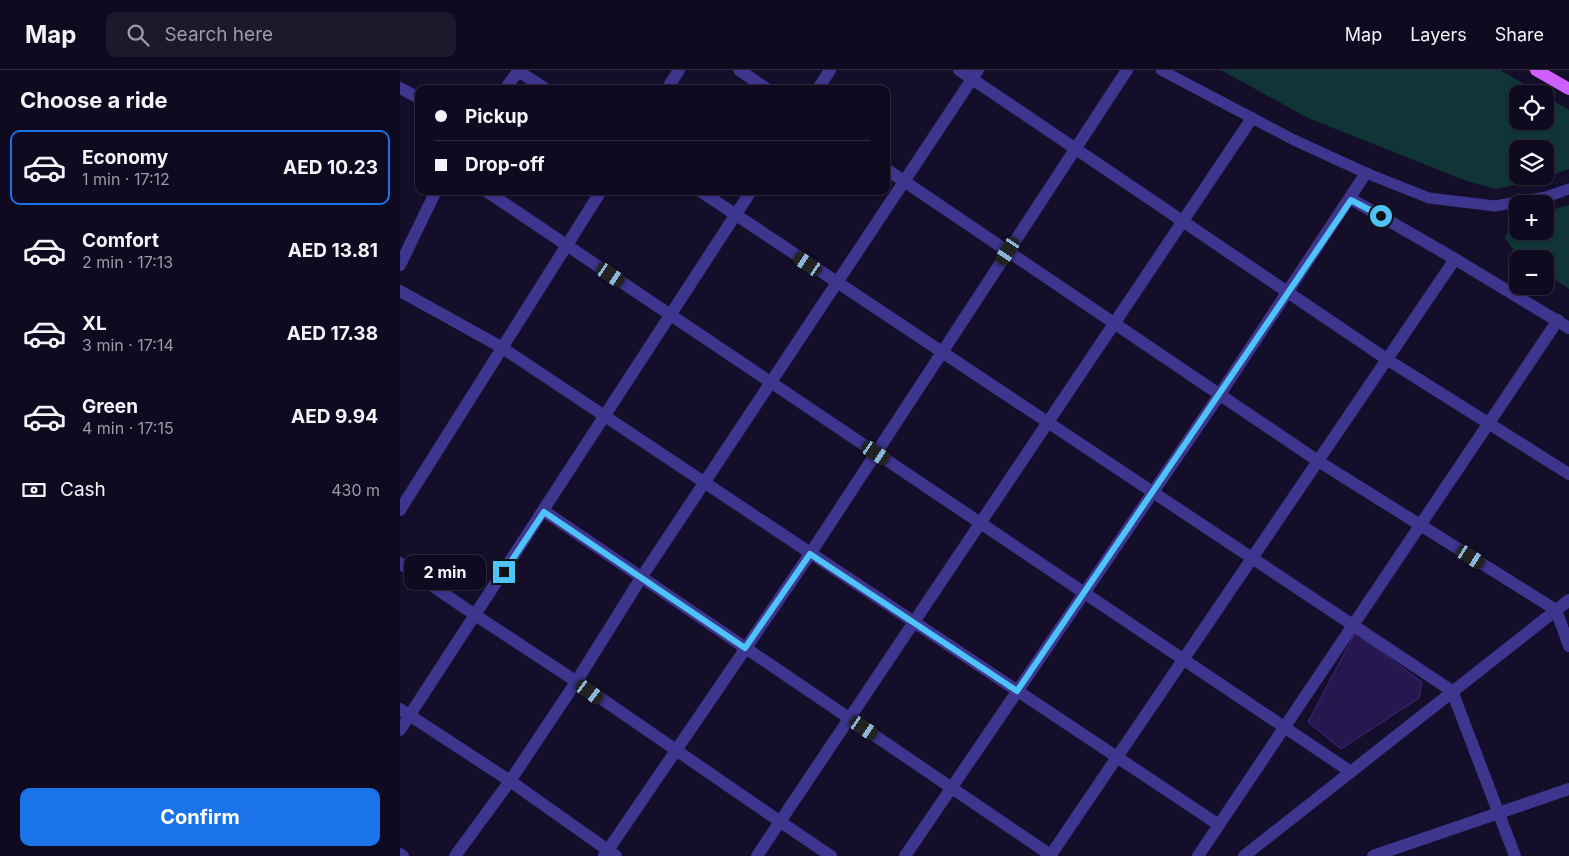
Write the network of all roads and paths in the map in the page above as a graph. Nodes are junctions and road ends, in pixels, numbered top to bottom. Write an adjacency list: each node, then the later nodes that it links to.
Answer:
1 (518, 70): 10 (street); 11 (street)
2 (680, 70): 12 (street)
3 (739, 70): 13 (street)
4 (830, 70): 14 (street)
5 (959, 70): 9 (street)
6 (1127, 70): 19 (street)
7 (1161, 70): 18 (lane)
8 (1536, 70): 16 (main road)
9 (975, 74): 19 (street); 22 (street)
10 (508, 85)
11 (540, 85)
12 (670, 85)
13 (761, 85)
14 (821, 85)
15 (400, 88): 17 (street)
16 (1569, 89)
17 (415, 96)
18 (1252, 118): 21 (lane); 31 (street)
19 (1075, 149): 31 (street); 33 (street)
20 (890, 172): 22 (street)
21 (1366, 173): 23 (lane); 29 (street)
22 (904, 181): 33 (street); 36 (street)
23 (1569, 189)
24 (434, 195): 35 (street)
25 (492, 195): 32 (street)
26 (599, 195): 32 (street)
27 (706, 195): 30 (street)
28 (748, 195): 30 (street)
29 (1351, 200): 34 (street); 38 (street)
30 (736, 215): 36 (street); 39 (street)
31 (1183, 221): 38 (street); 41 (street)
32 (567, 245): 39 (street); 43 (street)
33 (1008, 251): 41 (street); 44 (street)
34 (1455, 259): 40 (street); 45 (street)
35 (400, 265)
36 (837, 283): 44 (street); 46 (street)
37 (400, 291): 43 (street)
38 (1288, 292): 45 (street); 47 (street)
39 (671, 315): 46 (street); 48 (street)
40 (1558, 320): 42 (street); 50 (street)
41 (1115, 323): 47 (street); 49 (street)
42 (1569, 328)
43 (501, 347): 48 (street); 56 (street)
44 (942, 352): 49 (street); 51 (street)
45 (1388, 360): 50 (street); 52 (street)
46 (771, 382): 51 (street); 54 (street)
47 (1220, 394): 52 (street); 55 (street)
48 (605, 416): 54 (street); 57 (street)
49 (1048, 422): 55 (street); 58 (street)
50 (1488, 423): 53 (street); 59 (street)
51 (876, 453): 58 (street); 60 (street)
52 (1318, 461): 59 (street); 61 (street)
53 (1569, 474)
54 (704, 483): 60 (street); 63 (street)
55 (1152, 492): 61 (street); 64 (street)
56 (400, 510)
57 (544, 512): 63 (street); 67 (street)
58 (980, 523): 64 (street); 68 (street)
59 (1420, 525): 66 (street); 69 (street)
60 (810, 554): 68 (street); 71 (street)
61 (1252, 558): 69 (street); 72 (street)
62 (400, 563): 67 (street)
63 (641, 578): 71 (street); 73 (street)
64 (1084, 593): 72 (street); 74 (street)
65 (1569, 600): 66 (street)
66 (1556, 610): 70 (street); 75 (street)
67 (475, 617): 73 (street); 76 (street)
68 (914, 622): 74 (street); 77 (street)
69 (1353, 626): 75 (street); 78 (street)
70 (1569, 646)
71 (745, 648): 77 (street); 80 (street)
72 (1183, 659): 78 (street); 81 (street)
73 (576, 682): 80 (street); 83 (street)
74 (1017, 691): 81 (street); 84 (street)
75 (1452, 692): 82 (street); 86 (street)
76 (405, 712): 79 (street); 83 (street)
77 (849, 718): 84 (street); 87 (street)
78 (1285, 727): 82 (street); 88 (street)
79 (400, 730)
80 (675, 751): 87 (street); 89 (street)
81 (1117, 757): 88 (street); 95 (street)
82 (1351, 772): 97 (street)
83 (510, 782): 89 (street); 91 (street)
84 (951, 787): 94 (street); 95 (street)
85 (1569, 789): 86 (street)
86 (1499, 813): 90 (street); 99 (street)
87 (780, 822): 92 (street); 93 (street)
88 (1219, 825): 96 (street)
89 (609, 854)
90 (1388, 854): 98 (street)
91 (455, 856)
92 (757, 856)
93 (831, 856)
94 (905, 856)
95 (1051, 856)
96 (1198, 856)
97 (1244, 856)
98 (1373, 856)
99 (1515, 856)

